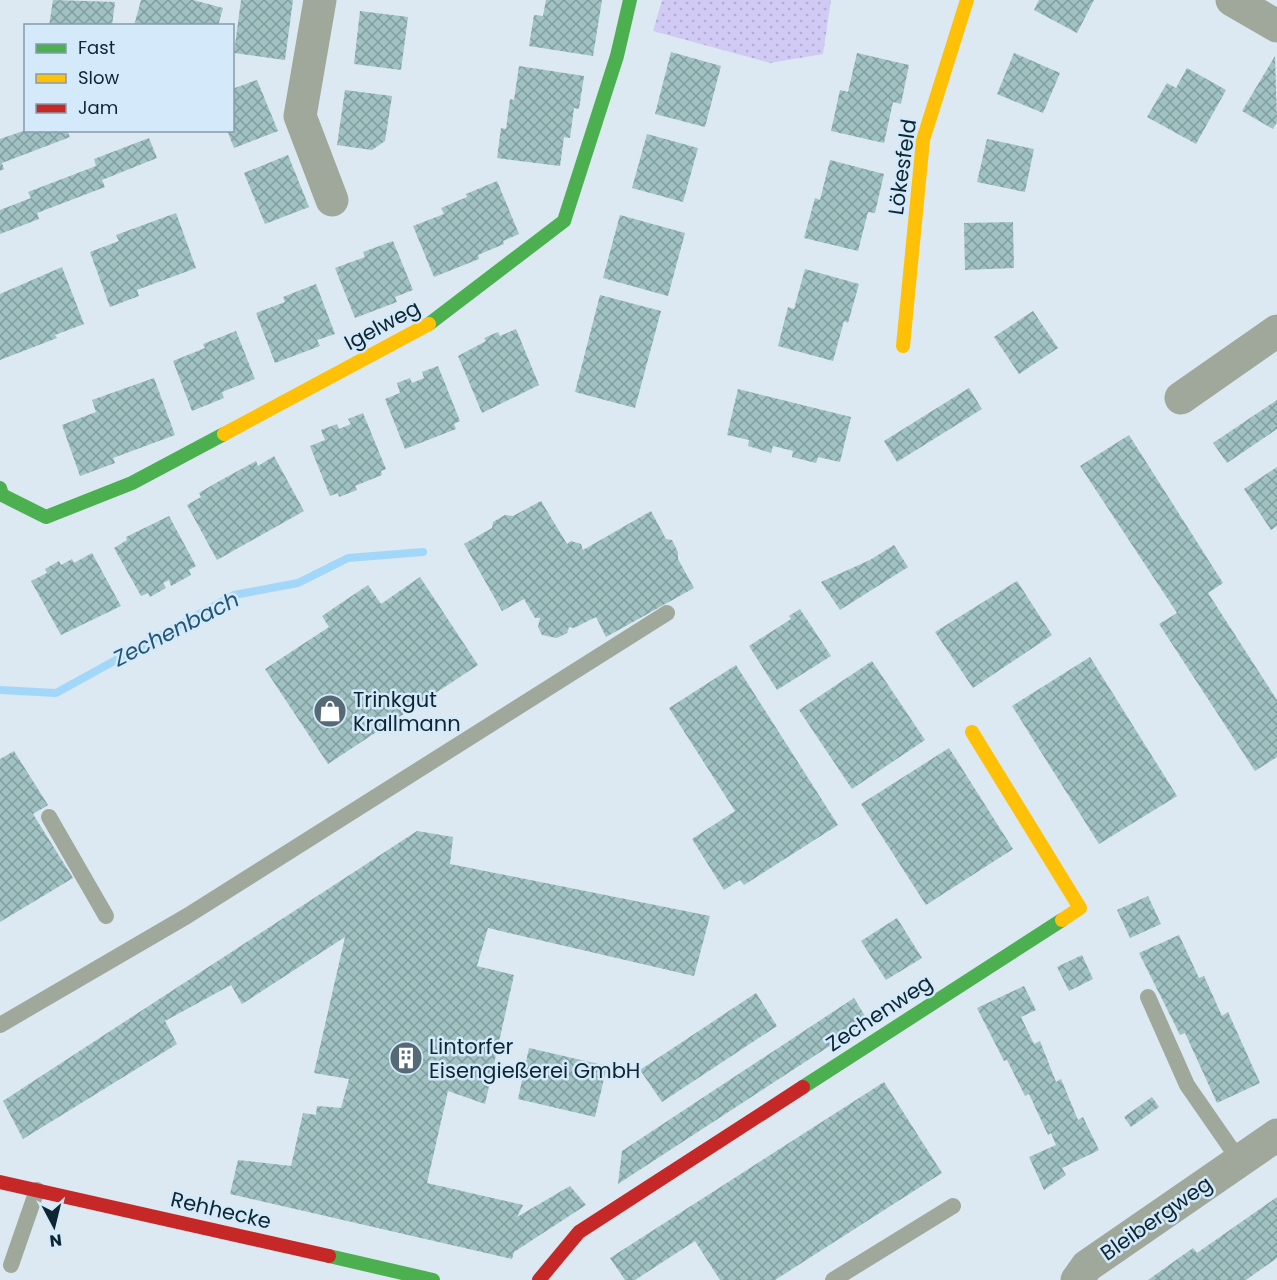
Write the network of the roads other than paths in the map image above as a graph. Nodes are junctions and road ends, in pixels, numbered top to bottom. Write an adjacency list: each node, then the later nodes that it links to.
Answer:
1 (320, 0): 6 (street)
2 (630, 0): 10 (street, Igelweg)
3 (967, 0): 8 (street, Lökesfeld)
4 (1232, 0): 5 (street)
5 (1277, 26)
6 (332, 201)
7 (1277, 331): 9 (street)
8 (903, 346)
9 (1181, 398)
10 (0, 488)
11 (667, 613): 16 (lane)
12 (972, 732): 24 (street, Zechenweg)
13 (49, 817): 14 (lane)
14 (106, 916)
15 (1148, 997): 18 (lane)
16 (0, 1025)
17 (1277, 1135): 18 (street, Bleibergweg)
18 (1239, 1160): 26 (street, Bleibergweg)
19 (0, 1182): 20 (street, Rehhecke)
20 (37, 1190): 22 (lane); 23 (street, Rehhecke)
21 (953, 1206): 25 (lane)
22 (11, 1265)
23 (433, 1280)
24 (539, 1280)
25 (833, 1280)
26 (1077, 1280)

